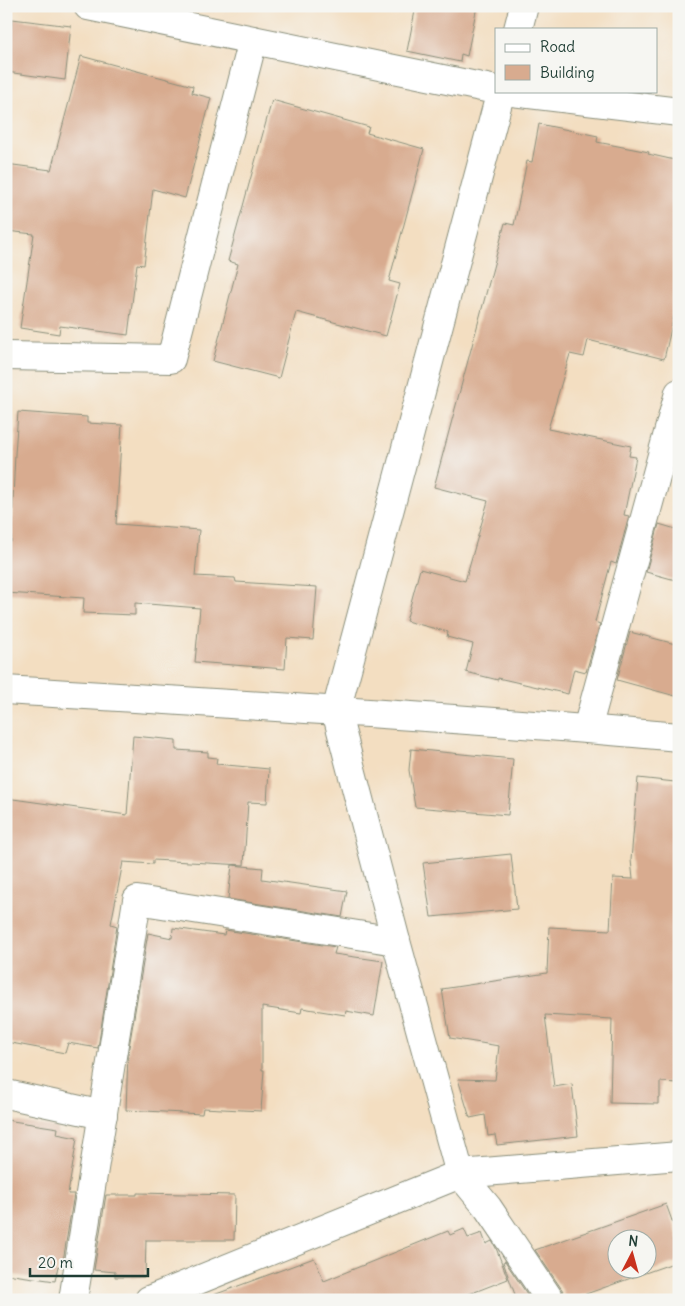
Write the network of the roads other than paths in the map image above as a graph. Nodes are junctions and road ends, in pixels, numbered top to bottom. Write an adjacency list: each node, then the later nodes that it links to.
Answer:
1 (88, 6): 4 (street)
2 (524, 6): 3 (street)
3 (518, 28)
4 (253, 40): 5 (street); 9 (street)
5 (495, 90)
6 (503, 92): 12 (street)
7 (511, 92): 8 (street)
8 (679, 112)
9 (6, 356)
10 (679, 394): 13 (street)
11 (6, 690): 12 (street)
12 (336, 710): 13 (street); 15 (street)
13 (587, 729): 14 (street)
14 (679, 737)
15 (396, 941): 17 (street); 19 (street)
16 (6, 1094): 17 (street)
17 (102, 1115): 20 (street)
18 (679, 1156): 19 (street)
19 (460, 1174): 21 (street); 22 (street)
20 (74, 1300)
21 (148, 1300)
22 (550, 1300)

